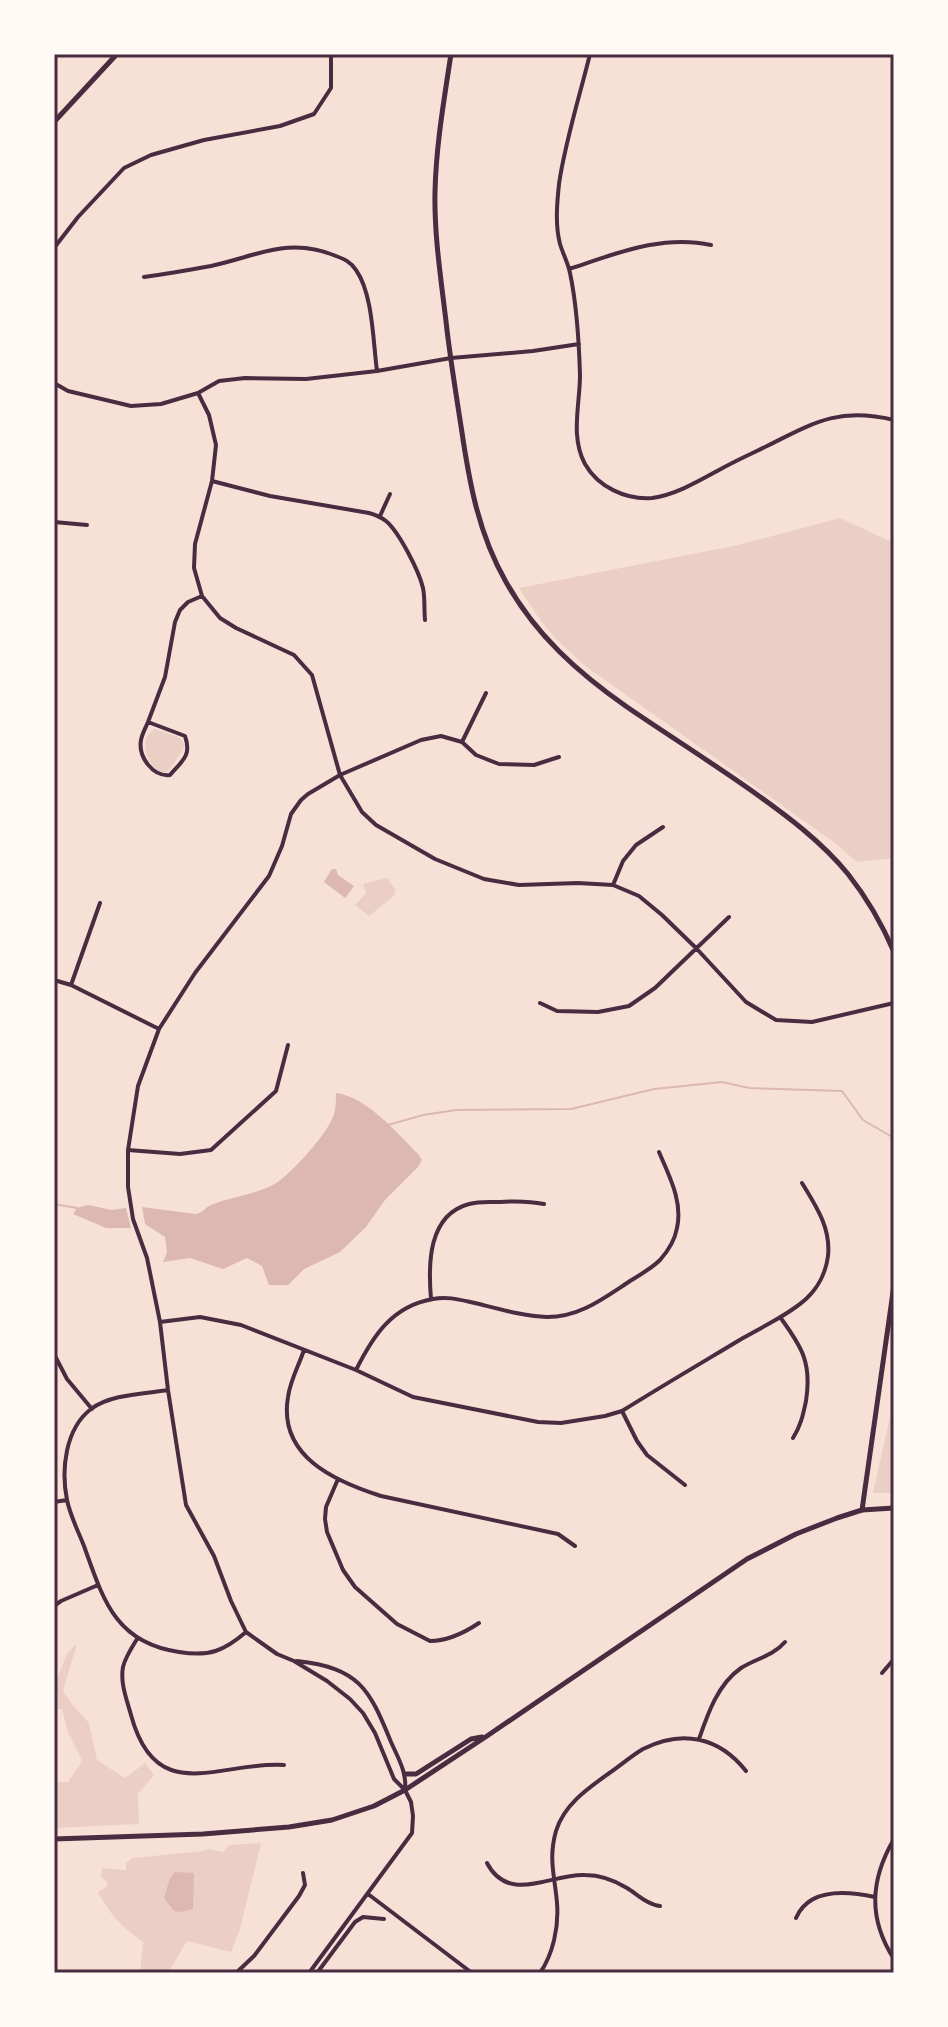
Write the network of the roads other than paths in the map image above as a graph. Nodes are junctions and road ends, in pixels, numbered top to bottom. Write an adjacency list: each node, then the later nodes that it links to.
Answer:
1 (117, 54): 5 (street)
2 (331, 54): 7 (street)
3 (451, 54): 11 (street)
4 (590, 54): 8 (street)
5 (54, 122)
6 (711, 245): 8 (street)
7 (54, 248)
8 (569, 269): 10 (street)
9 (144, 277): 12 (street)
10 (579, 344): 11 (street); 15 (street)
11 (451, 358): 12 (street); 33 (street)
12 (377, 371): 14 (street)
13 (54, 383): 14 (street)
14 (198, 393): 16 (street)
15 (894, 420)
16 (212, 481): 18 (street); 21 (street)
17 (390, 494): 18 (street)
18 (380, 516): 22 (street)
19 (54, 522): 20 (street)
20 (87, 525)
21 (202, 596): 24 (street); 27 (street)
22 (425, 620)
23 (486, 693): 25 (street)
24 (148, 722): 24 (street)
25 (462, 742): 26 (street); 27 (street)
26 (559, 757)
27 (340, 775): 29 (street); 38 (street)
28 (663, 827): 29 (street)
29 (613, 885): 32 (street)
30 (100, 903): 35 (street)
31 (729, 917): 32 (street)
32 (696, 948): 36 (street); 37 (street)
33 (894, 952)
34 (54, 980): 35 (street)
35 (71, 985): 38 (street)
36 (540, 1003)
37 (894, 1003)
38 (159, 1029): 40 (street)
39 (288, 1045): 40 (street)
40 (128, 1150): 47 (street)
41 (659, 1152): 45 (street)
42 (802, 1183): 46 (street)
43 (544, 1204): 45 (street)
44 (894, 1285): 60 (street)
45 (431, 1299): 50 (street)
46 (780, 1317): 53 (street); 54 (street)
47 (160, 1322): 48 (street); 51 (street)
48 (304, 1350): 50 (street); 55 (street)
49 (54, 1354): 52 (street)
50 (356, 1370): 53 (street)
51 (168, 1390): 52 (street); 65 (street)
52 (92, 1409): 57 (street)
53 (622, 1411): 56 (street)
54 (793, 1438)
55 (338, 1479): 61 (street); 64 (street)
56 (685, 1485)
57 (67, 1500): 58 (street); 62 (street)
58 (54, 1502)
59 (894, 1508): 60 (street)
60 (862, 1510): 71 (street)
61 (575, 1546)
62 (98, 1585): 63 (street); 66 (street)
63 (54, 1606)
64 (479, 1623)
65 (246, 1632): 66 (street); 69 (street)
66 (137, 1639): 73 (street)
67 (785, 1642): 72 (street)
68 (894, 1659): 70 (street)
69 (294, 1661): 75 (street); 76 (street)
70 (882, 1673)
71 (487, 1736): 75 (street); 76 (street)
72 (699, 1739): 74 (street); 81 (street)
73 (284, 1765)
74 (746, 1771)
75 (405, 1774): 76 (street)
76 (405, 1790): 77 (street); 82 (street)
77 (54, 1839)
78 (894, 1839): 83 (street)
79 (487, 1863): 81 (street)
80 (303, 1873): 88 (street)
81 (553, 1881): 84 (street); 92 (street)
82 (368, 1894): 89 (street); 91 (street)
83 (875, 1897): 85 (street); 87 (street)
84 (660, 1906)
85 (796, 1918)
86 (384, 1919): 90 (street)
87 (894, 1959)
88 (236, 1973)
89 (309, 1973)
90 (317, 1973)
91 (472, 1973)
92 (540, 1973)

